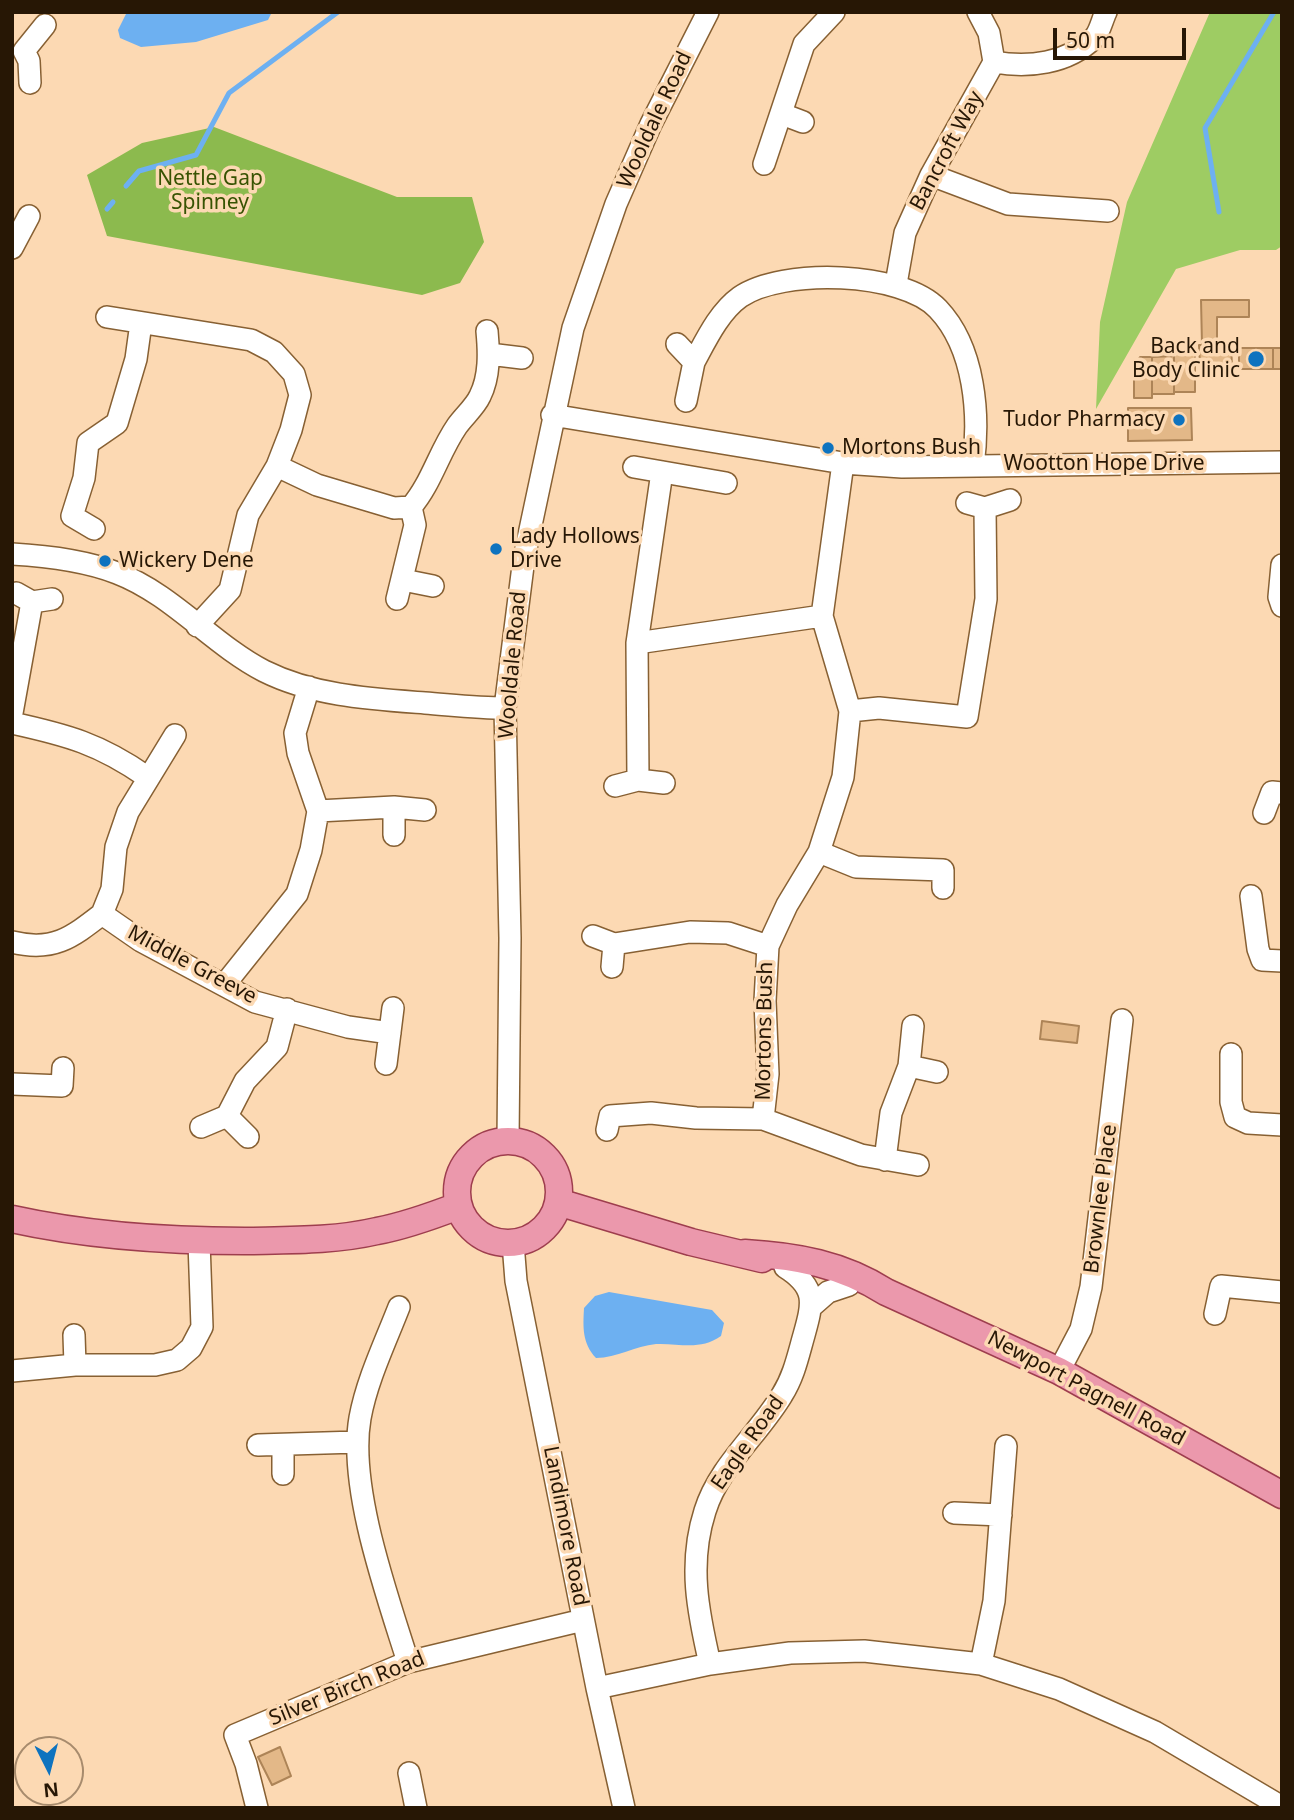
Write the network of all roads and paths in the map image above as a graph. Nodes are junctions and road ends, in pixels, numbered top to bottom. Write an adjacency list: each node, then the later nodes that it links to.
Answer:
1 (708, 12): 25 (street, Wooldale Road)
2 (834, 12): 9 (street)
3 (978, 12): 7 (street)
4 (1106, 12): 7 (street)
5 (45, 26): 6 (street)
6 (18, 51): 8 (street)
7 (994, 62): 12 (street, Bancroft Way)
8 (30, 83)
9 (782, 114): 10 (street); 11 (street)
10 (803, 122)
11 (764, 164)
12 (931, 175): 13 (street); 16 (street, Bancroft Way)
13 (1108, 211)
14 (29, 216): 15 (street)
15 (13, 247)
16 (897, 284): 23 (street); 29 (street)
17 (107, 317): 18 (street)
18 (141, 323): 28 (street); 35 (street)
19 (487, 331): 21 (street)
20 (677, 344): 23 (street)
21 (489, 354): 22 (street); 34 (street)
22 (522, 358)
23 (694, 362): 24 (street)
24 (686, 401)
25 (552, 415): 27 (street, Wootton Hope Drive); 45 (street, Wooldale Road)
26 (1282, 462): 29 (street, Wootton Hope Drive)
27 (843, 463): 29 (street, Wootton Hope Drive); 41 (street, Mortons Bush)
28 (276, 466): 34 (street); 42 (street)
29 (973, 466)
30 (634, 467): 31 (street)
31 (662, 472): 32 (street); 43 (street)
32 (726, 483)
33 (1010, 500): 46 (street)
34 (411, 507): 38 (street)
35 (94, 529)
36 (12, 554): 42 (street)
37 (1282, 565): 40 (street)
38 (433, 586)
39 (33, 598): 47 (street)
40 (1282, 606)
41 (822, 616): 43 (street); 46 (street, Mortons Bush)
42 (197, 626): 44 (street)
43 (637, 643): 51 (street)
44 (309, 687): 45 (street); 56 (street)
45 (505, 708): 88 (street, Wooldale Road)
46 (849, 711): 60 (street, Mortons Bush)
47 (12, 713)
48 (12, 723): 50 (street)
49 (175, 735): 50 (street)
50 (147, 777): 63 (street)
51 (638, 780): 52 (street); 53 (street)
52 (664, 783)
53 (615, 786)
54 (1282, 793): 58 (street)
55 (394, 807): 56 (street); 57 (street); 59 (street)
56 (318, 810): 70 (street)
57 (425, 810)
58 (1264, 813)
59 (394, 835)
60 (819, 852): 61 (street); 67 (street, Mortons Bush)
61 (943, 888)
62 (1251, 896): 68 (street)
63 (102, 914): 65 (street); 70 (street, Middle Greeve)
64 (593, 936): 66 (street)
65 (12, 942)
66 (614, 944): 67 (street); 69 (street)
67 (768, 946): 83 (street, Mortons Bush)
68 (1282, 961)
69 (612, 967)
70 (225, 984): 72 (street, Middle Greeve)
71 (393, 1008): 75 (street)
72 (287, 1009): 75 (street, Middle Greeve); 82 (street)
73 (1122, 1020): 107 (street, Brownlee Place)
74 (913, 1026): 78 (street)
75 (390, 1033): 77 (street)
76 (1231, 1054): 84 (street)
77 (386, 1064)
78 (909, 1066): 80 (street); 89 (street)
79 (63, 1068): 81 (street)
80 (937, 1072)
81 (12, 1084)
82 (227, 1116): 85 (street); 87 (street)
83 (762, 1119): 86 (street); 89 (street)
84 (1282, 1125)
85 (201, 1127)
86 (607, 1130)
87 (248, 1137)
88 (508, 1140): 91 (main road); 92 (main road)
89 (884, 1160): 90 (street)
90 (918, 1165)
91 (558, 1202): 95 (main road); 96 (main road, Newport Pagnell Road)
92 (458, 1206): 94 (main road); 95 (main road)
93 (12, 1219): 94 (main road)
94 (199, 1242): 105 (street)
95 (513, 1243): 116 (street, Landimore Road)
96 (745, 1253): 97 (main road, Newport Pagnell Road); 99 (main road, Newport Pagnell Road)
97 (785, 1267): 98 (main road, Newport Pagnell Road); 101 (street)
98 (849, 1285): 99 (main road, Newport Pagnell Road); 101 (street)
99 (886, 1292): 107 (main road, Newport Pagnell Road)
100 (1282, 1292): 103 (street)
101 (812, 1306): 118 (street, Eagle Road)
102 (399, 1307): 108 (street)
103 (1215, 1314)
104 (74, 1335): 105 (street)
105 (75, 1365): 106 (street)
106 (12, 1371)
107 (1059, 1371): 113 (main road, Newport Pagnell Road)
108 (357, 1442): 110 (street); 117 (street)
109 (258, 1445): 110 (street)
110 (282, 1445): 112 (street)
111 (1006, 1446): 115 (street)
112 (283, 1474)
113 (1282, 1495)
114 (954, 1513): 115 (street)
115 (1001, 1514): 119 (street)
116 (583, 1620): 117 (street, Silver Birch Road); 120 (street, Landimore Road)
117 (408, 1662): 123 (street, Silver Birch Road)
118 (710, 1664): 119 (street); 120 (street)
119 (981, 1664): 122 (street)
120 (597, 1688): 125 (street, Landimore Road)
121 (409, 1773): 124 (street)
122 (1282, 1807)
123 (257, 1808)
124 (416, 1808)
125 (624, 1808)

